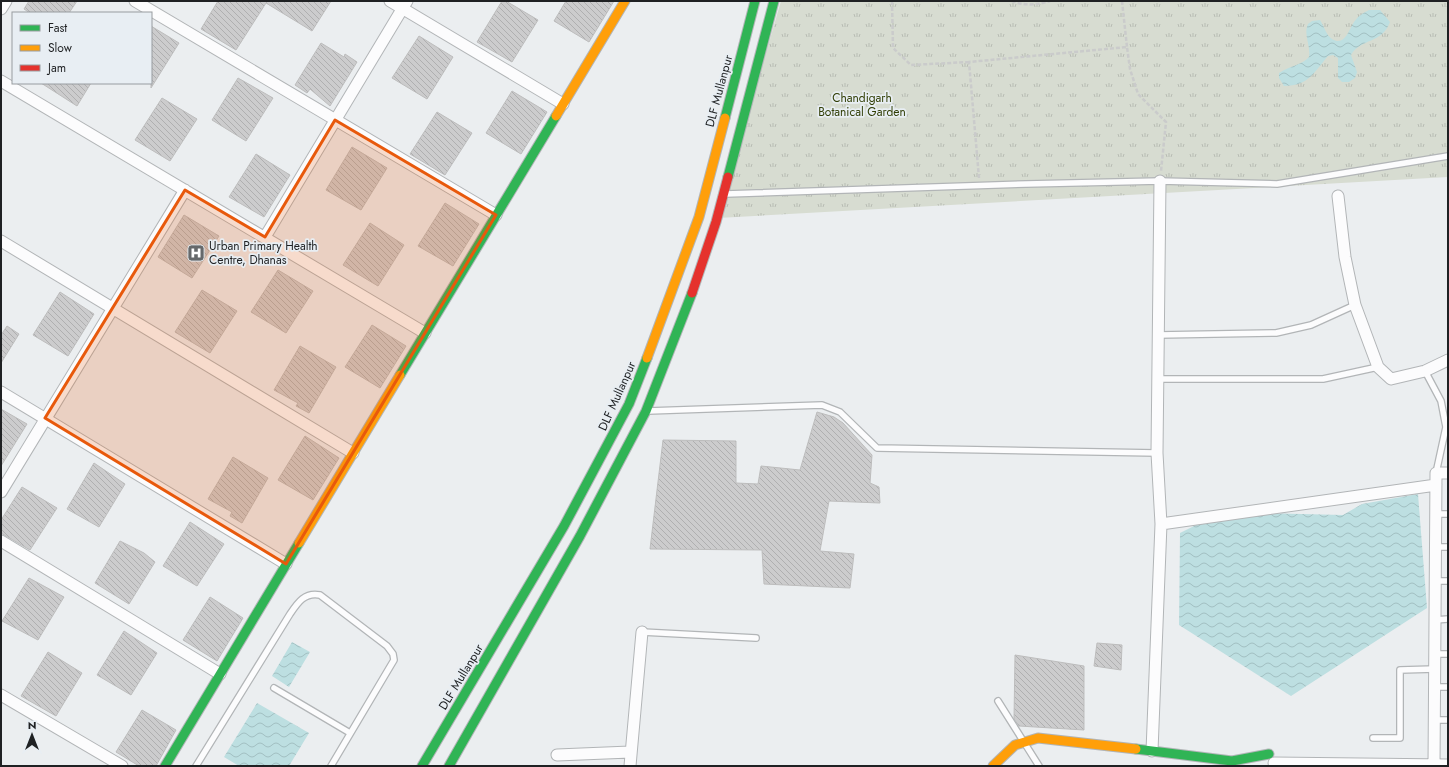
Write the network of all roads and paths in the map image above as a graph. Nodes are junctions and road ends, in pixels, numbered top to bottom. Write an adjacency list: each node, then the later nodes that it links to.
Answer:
1 (6, 1): 12 (street)
2 (135, 1): 17 (street)
3 (390, 1): 11 (street)
4 (625, 1): 16 (main road)
5 (755, 1): 82 (main road, DLF Mullanpur)
6 (774, 1): 22 (main road)
7 (892, 1): 14 (path)
8 (1012, 1): 9 (path)
9 (1050, 1)
10 (1122, 1): 13 (path)
11 (404, 5): 16 (street); 17 (street)
12 (1, 9)
13 (1127, 47): 14 (path); 19 (path)
14 (969, 62): 20 (path)
15 (1, 81): 21 (street)
16 (563, 104): 24 (main road)
17 (335, 120): 24 (street); 25 (street)
18 (1448, 156): 19 (lane)
19 (1160, 181): 20 (lane); 30 (street)
20 (979, 185): 22 (lane)
21 (185, 190): 25 (street); 28 (street)
22 (724, 194): 36 (main road)
23 (1338, 196): 27 (street)
24 (496, 215): 29 (main road)
25 (264, 237): 29 (street)
26 (1, 241): 28 (street)
27 (1355, 305): 30 (lane); 32 (street)
28 (112, 307): 37 (street); 38 (street)
29 (425, 333): 38 (main road)
30 (1158, 335): 34 (street)
31 (1448, 360): 33 (street)
32 (1378, 367): 33 (street); 34 (lane)
33 (1425, 371): 40 (lane)
34 (1158, 379): 39 (street)
35 (1, 392): 37 (street)
36 (646, 411): 39 (lane); 83 (main road)
37 (45, 418): 43 (street); 50 (street)
38 (353, 453): 50 (main road)
39 (1157, 454): 46 (street)
40 (1436, 473): 41 (street); 42 (street)
41 (1448, 473)
42 (1436, 485): 44 (street); 46 (street)
43 (1, 492)
44 (1436, 514): 45 (lane); 48 (street)
45 (1448, 514)
46 (1161, 524): 71 (street)
47 (1, 541): 60 (street)
48 (1435, 547): 49 (lane); 51 (street)
49 (1448, 547)
50 (286, 564): 60 (main road)
51 (1435, 581): 52 (lane); 54 (street)
52 (1448, 581)
53 (1448, 619): 54 (lane)
54 (1435, 620): 57 (street)
55 (642, 632): 56 (lane); 72 (street)
56 (756, 638)
57 (1435, 654): 58 (lane); 59 (street)
58 (1448, 654)
59 (1435, 669): 61 (street); 69 (lane)
60 (220, 674): 79 (main road)
61 (1435, 687): 62 (lane); 66 (street)
62 (1448, 687)
63 (274, 688): 68 (lane)
64 (1, 695): 78 (street)
65 (998, 701): 70 (lane)
66 (1435, 720): 67 (lane); 76 (street)
67 (1448, 720)
68 (350, 733): 80 (lane); 81 (lane)
69 (1373, 738)
70 (1024, 743): 71 (main road); 85 (main road); 86 (lane)
71 (1152, 751): 75 (main road)
72 (630, 752): 73 (street); 84 (street)
73 (557, 755)
74 (1273, 761): 75 (main road); 76 (street)
75 (1229, 763)
76 (1434, 765): 77 (street)
77 (1448, 765)
78 (122, 766)
79 (165, 766)
80 (196, 766)
81 (331, 766)
82 (422, 766)
83 (449, 766)
84 (630, 766)
85 (993, 766)
86 (1039, 766)

